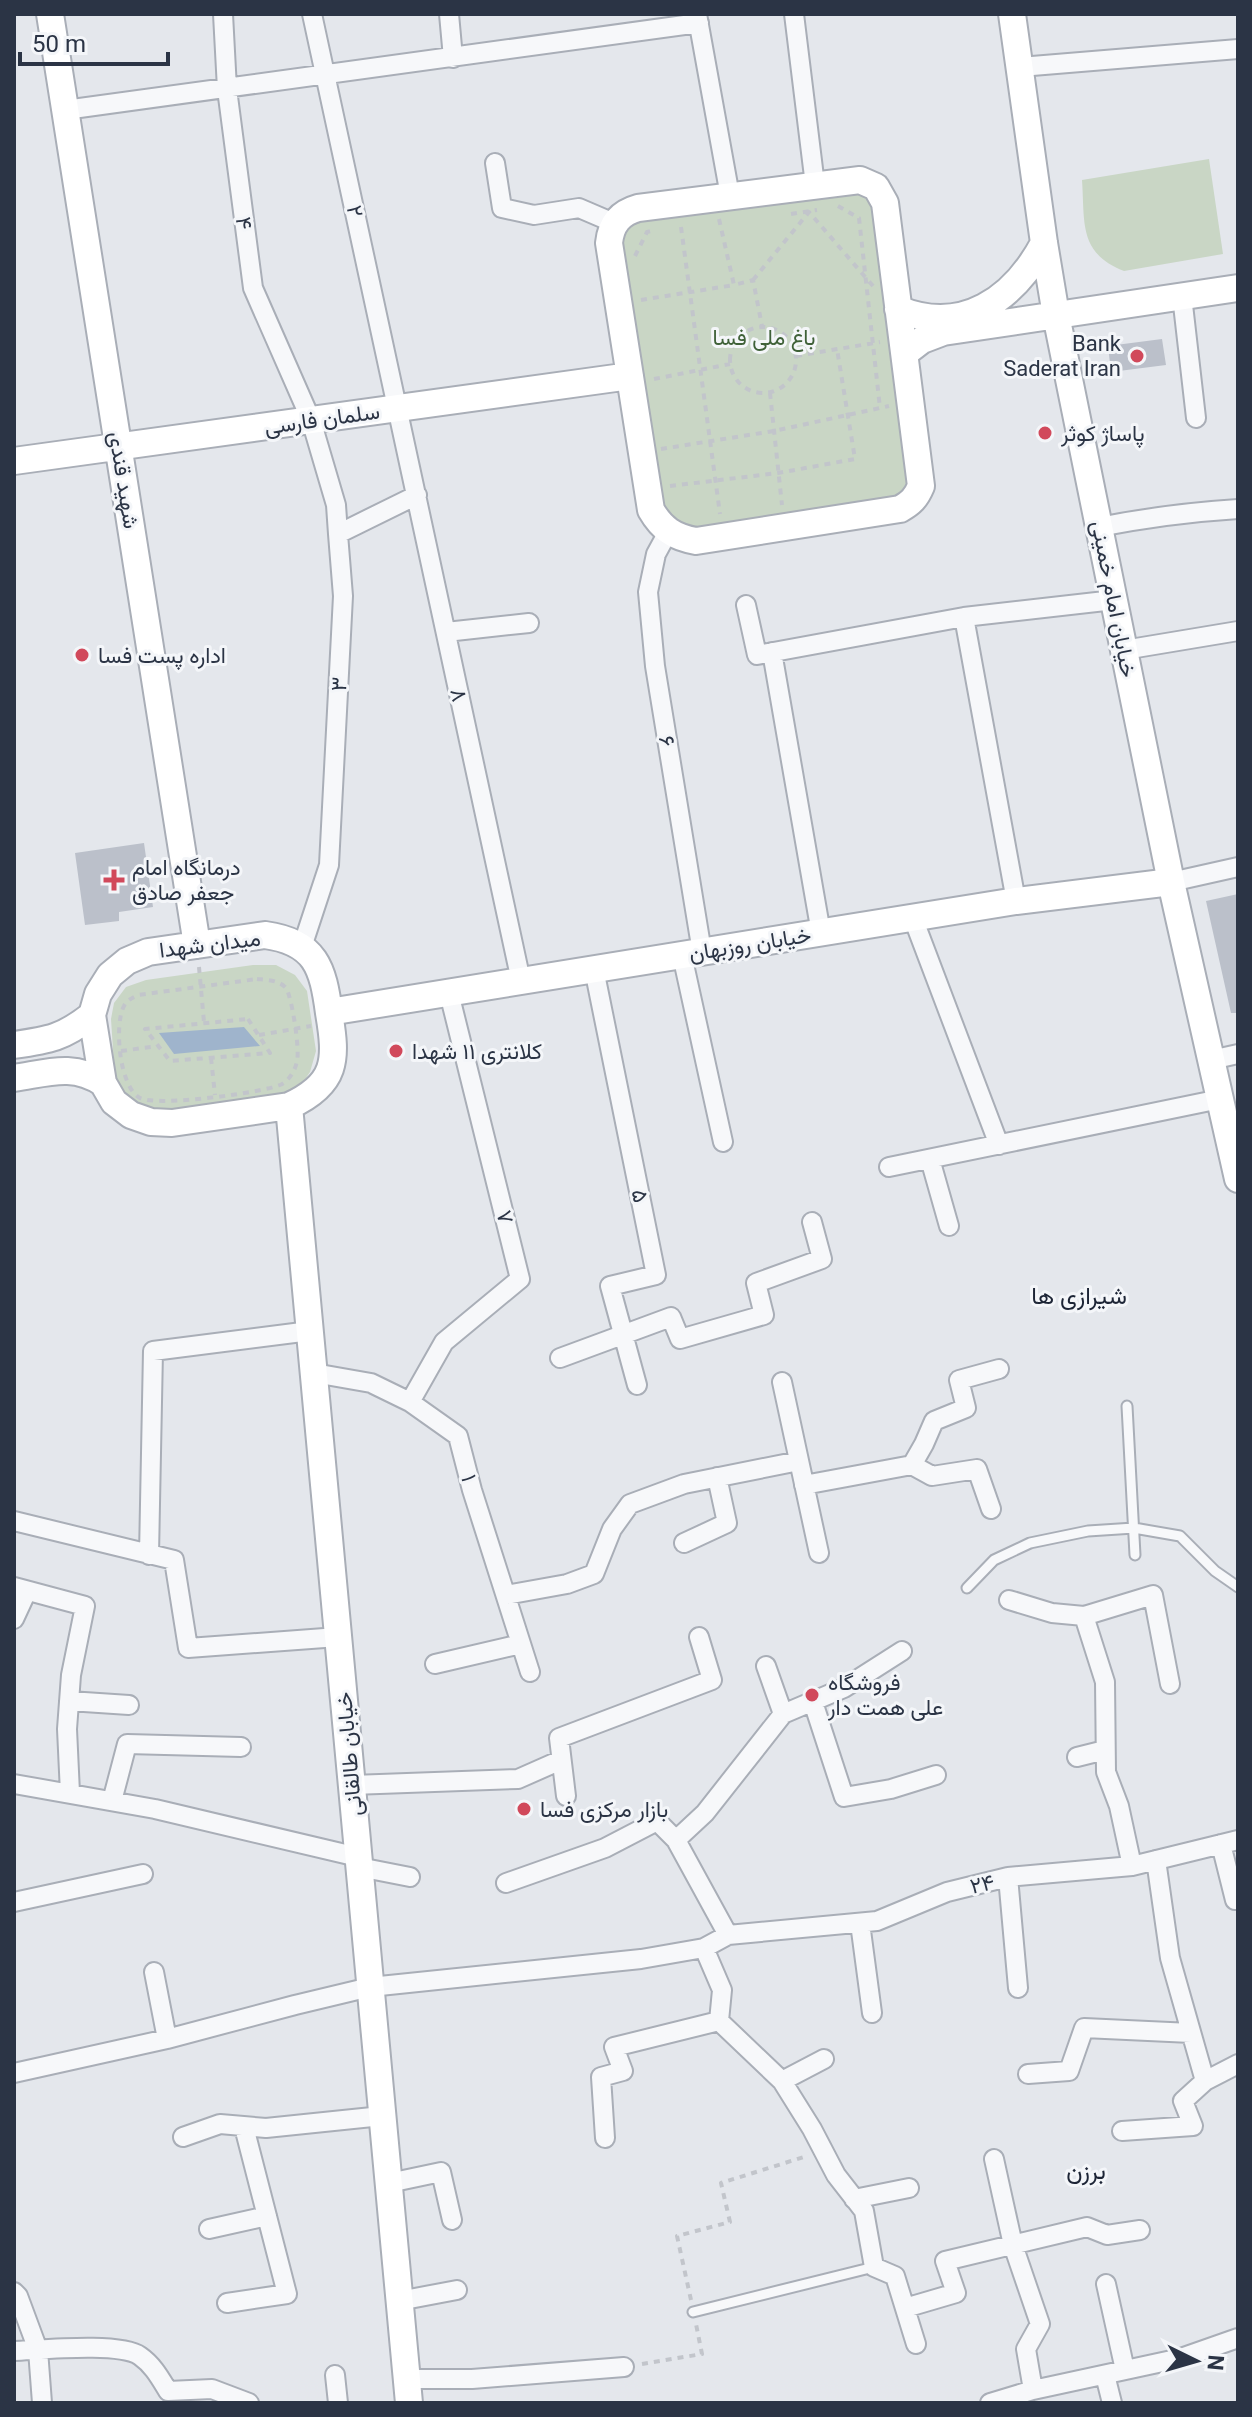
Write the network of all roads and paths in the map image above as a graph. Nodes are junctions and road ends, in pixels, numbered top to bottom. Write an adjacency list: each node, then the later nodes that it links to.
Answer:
1 (50, 14): 13 (street, شهید قندی)
2 (223, 14): 12 (street, ۴)
3 (312, 14): 11 (street, ۲)
4 (449, 14): 9 (street)
5 (794, 14): 15 (street)
6 (1012, 14): 10 (street, خیابان امام خمینی)
7 (698, 19): 9 (street); 16 (street)
8 (1238, 49): 10 (street)
9 (453, 58): 11 (street)
10 (1020, 67): 26 (street, خیابان امام خمینی)
11 (325, 76): 12 (street); 47 (street, ۲)
12 (227, 89): 13 (street); 51 (street, ۴)
13 (65, 110): 54 (street, شهید قندی)
14 (495, 163): 20 (street)
15 (819, 197): 16 (street); 18 (path); 34 (street)
16 (722, 205): 20 (street); 21 (path); 30 (path)
17 (838, 206): 28 (path)
18 (809, 212): 19 (path); 28 (path); 29 (path)
19 (779, 215)
20 (614, 223): 44 (street)
21 (707, 223)
22 (694, 225): 23 (path)
23 (681, 227): 24 (path); 32 (path)
24 (670, 228)
25 (659, 230): 27 (path)
26 (1044, 243): 34 (street); 36 (street, خیابان امام خمینی)
27 (635, 256)
28 (864, 278): 34 (path); 38 (path)
29 (753, 280): 30 (path); 37 (path)
30 (734, 285): 32 (path)
31 (1238, 288): 33 (street)
32 (690, 291): 35 (path); 43 (path)
33 (1182, 296): 36 (street); 50 (street)
34 (898, 309): 39 (street)
35 (643, 313)
36 (1056, 315): 39 (street); 64 (street, خیابان امام خمینی)
37 (762, 326): 41 (path); 42 (path)
38 (871, 343): 39 (path); 40 (path); 48 (path)
39 (904, 347): 46 (street)
40 (837, 349): 41 (path); 49 (path)
41 (796, 356): 45 (path)
42 (730, 364): 43 (path); 45 (path)
43 (701, 370): 44 (path); 53 (path)
44 (630, 380): 47 (street, سلمان فارسی); 55 (street)
45 (770, 393): 52 (path)
46 (910, 401): 48 (path); 63 (street)
47 (398, 408): 51 (street, سلمان فارسی); 60 (street, ۸)
48 (880, 408): 49 (path)
49 (848, 415): 52 (path); 57 (path)
50 (1196, 418)
51 (311, 420): 54 (street, سلمان فارسی); 66 (street, ۳)
52 (774, 431): 53 (path); 57 (path)
53 (710, 440): 55 (path); 58 (path)
54 (118, 446): 56 (street, سلمان فارسی); 80 (street, شهید قندی)
55 (654, 455): 65 (street)
56 (14, 461)
57 (778, 473): 58 (path); 63 (path)
58 (715, 481): 59 (path); 62 (path)
59 (664, 487)
60 (417, 495): 66 (street); 72 (street, ۸)
61 (1238, 509): 64 (street)
62 (712, 518)
63 (784, 527): 65 (street)
64 (1099, 527): 67 (street, خیابان امام خمینی)
65 (668, 532): 82 (street, ۶)
66 (338, 534): 81 (street, ۳)
67 (1114, 600): 69 (street); 73 (street, خیابان امام خمینی)
68 (746, 605): 74 (street)
69 (964, 617): 74 (street); 77 (street)
70 (529, 623): 72 (street)
71 (1238, 631): 73 (street)
72 (446, 632): 84 (street, ۸)
73 (1124, 650): 76 (street, خیابان امام خمینی)
74 (772, 652): 79 (street)
75 (1238, 867): 76 (street)
76 (1171, 882): 77 (street, خیابان روزبهان); 98 (street, خیابان امام خمینی)
77 (1016, 901): 78 (street, خیابان روزبهان)
78 (913, 918): 79 (street, خیابان روزبهان); 105 (street)
79 (821, 933): 82 (street, خیابان روزبهان)
80 (197, 945): 81 (street, میدان شهدا); 85 (path); 87 (street, میدان شهدا)
81 (302, 947): 88 (street)
82 (692, 954): 83 (street, خیابان روزبهان); 104 (street)
83 (594, 969): 84 (street, خیابان روزبهان); 112 (street, ۵)
84 (521, 981): 86 (street, خیابان روزبهان)
85 (201, 986): 89 (path); 90 (path); 94 (path)
86 (449, 993): 88 (street, خیابان روزبهان); 118 (street, ۷)
87 (92, 1015): 92 (street); 100 (street)
88 (321, 1019): 90 (path); 103 (street)
89 (205, 1023): 91 (path); 93 (path)
90 (294, 1029): 91 (path); 102 (path)
91 (259, 1035): 97 (path)
92 (14, 1045)
93 (158, 1046): 94 (path); 97 (path)
94 (121, 1051): 95 (path); 102 (path)
95 (113, 1052)
96 (1238, 1054): 98 (street)
97 (211, 1058): 102 (path)
98 (1211, 1060): 101 (street, خیابان امام خمینی)
99 (14, 1078): 100 (street)
100 (103, 1083): 102 (street)
101 (1220, 1099): 105 (street); 108 (street, خیابان امام خمینی)
102 (217, 1106): 103 (street)
103 (289, 1106): 111 (street, خیابان طالقانی)
104 (723, 1142)
105 (999, 1145): 106 (street)
106 (930, 1159): 107 (street); 110 (street)
107 (889, 1167)
108 (1238, 1179)
109 (812, 1222): 112 (street)
110 (949, 1226)
111 (310, 1331): 115 (street, خیابان طالقانی); 129 (street)
112 (623, 1333): 113 (street); 117 (street, ۵)
113 (560, 1358)
114 (999, 1369): 121 (street)
115 (314, 1373): 118 (street, ۱); 138 (street, خیابان طالقانی)
116 (782, 1382): 120 (street)
117 (637, 1385)
118 (410, 1402): 134 (street, ۱)
119 (1127, 1406): 126 (lane)
120 (799, 1461): 122 (street); 123 (street)
121 (912, 1465): 123 (street); 124 (street)
122 (717, 1477): 127 (street); 134 (street)
123 (804, 1485): 128 (street)
124 (991, 1509)
125 (14, 1521): 129 (street)
126 (1134, 1528): 130 (lane); 131 (lane); 132 (lane)
127 (684, 1543)
128 (819, 1553)
129 (149, 1555): 138 (street)
130 (1135, 1555)
131 (1238, 1587)
132 (967, 1588)
133 (20, 1589): 137 (street); 146 (street)
134 (506, 1595): 140 (street, ۱)
135 (1009, 1600): 136 (street)
136 (1084, 1616): 145 (street); 151 (street)
137 (14, 1619)
138 (338, 1637): 156 (street, خیابان طالقانی)
139 (699, 1637): 153 (street)
140 (521, 1644): 142 (street); 144 (street, ۱)
141 (902, 1651): 147 (street)
142 (435, 1664)
143 (766, 1666): 149 (street)
144 (530, 1672)
145 (1170, 1684)
146 (69, 1701): 148 (street); 157 (street)
147 (813, 1702): 149 (street); 154 (street)
148 (129, 1705)
149 (783, 1714): 160 (street)
150 (241, 1747): 159 (street)
151 (1105, 1750): 152 (street); 164 (street)
152 (1077, 1757)
153 (561, 1760): 156 (street); 158 (street)
154 (936, 1775)
155 (14, 1784): 157 (street)
156 (352, 1785): 163 (street, خیابان طالقانی)
157 (70, 1793): 159 (street)
158 (566, 1796)
159 (112, 1801): 163 (street)
160 (676, 1840): 168 (street); 172 (street)
161 (1229, 1842): 162 (street, ۲۴); 169 (street)
162 (1156, 1860): 164 (street, ۲۴); 179 (street)
163 (359, 1862): 166 (street); 175 (street, خیابان طالقانی)
164 (1132, 1866): 167 (street, ۲۴)
165 (143, 1874): 170 (street)
166 (410, 1877)
167 (1008, 1877): 171 (street, ۲۴); 176 (street)
168 (506, 1883)
169 (1235, 1900)
170 (14, 1902)
171 (860, 1923): 172 (street, ۲۴); 177 (street)
172 (728, 1935): 173 (street)
173 (704, 1948): 175 (street); 178 (street)
174 (154, 1972): 180 (street)
175 (370, 1987): 180 (street); 187 (street, خیابان طالقانی)
176 (1018, 1988)
177 (872, 2013)
178 (719, 2021): 185 (street); 191 (street)
179 (1191, 2033): 184 (street); 186 (street)
180 (167, 2039): 183 (street)
181 (824, 2059): 185 (street)
182 (1238, 2064): 186 (street)
183 (14, 2073)
184 (1028, 2074)
185 (782, 2081): 192 (street)
186 (1205, 2081): 189 (street)
187 (382, 2116): 188 (street); 194 (street, خیابان طالقانی)
188 (244, 2127): 190 (street); 197 (street)
189 (1122, 2131)
190 (183, 2137)
191 (605, 2138)
192 (824, 2151): 196 (street); 209 (path)
193 (994, 2159): 201 (street)
194 (389, 2183): 198 (street); 206 (street, خیابان طالقانی)
195 (909, 2188): 196 (street)
196 (854, 2199): 202 (street)
197 (267, 2216): 199 (street); 207 (street)
198 (452, 2220)
199 (209, 2229)
200 (1140, 2230): 201 (street)
201 (1013, 2245): 208 (street); 218 (street)
202 (874, 2267): 208 (street); 209 (lane)
203 (1106, 2284): 215 (street)
204 (457, 2290): 206 (street)
205 (14, 2292): 212 (street)
206 (399, 2301): 219 (street, خیابان طالقانی)
207 (227, 2303)
208 (905, 2308): 211 (street)
209 (693, 2312): 214 (path)
210 (1238, 2338): 215 (street)
211 (916, 2344)
212 (38, 2350): 213 (street); 220 (street); 221 (street)
213 (14, 2351)
214 (624, 2367): 219 (street)
215 (1125, 2370): 217 (street)
216 (335, 2375): 222 (street)
217 (1105, 2375): 218 (street); 224 (street)
218 (1033, 2390): 223 (street)
219 (408, 2391)
220 (42, 2403)
221 (249, 2403)
222 (338, 2403)
223 (990, 2403)
224 (1112, 2403)

